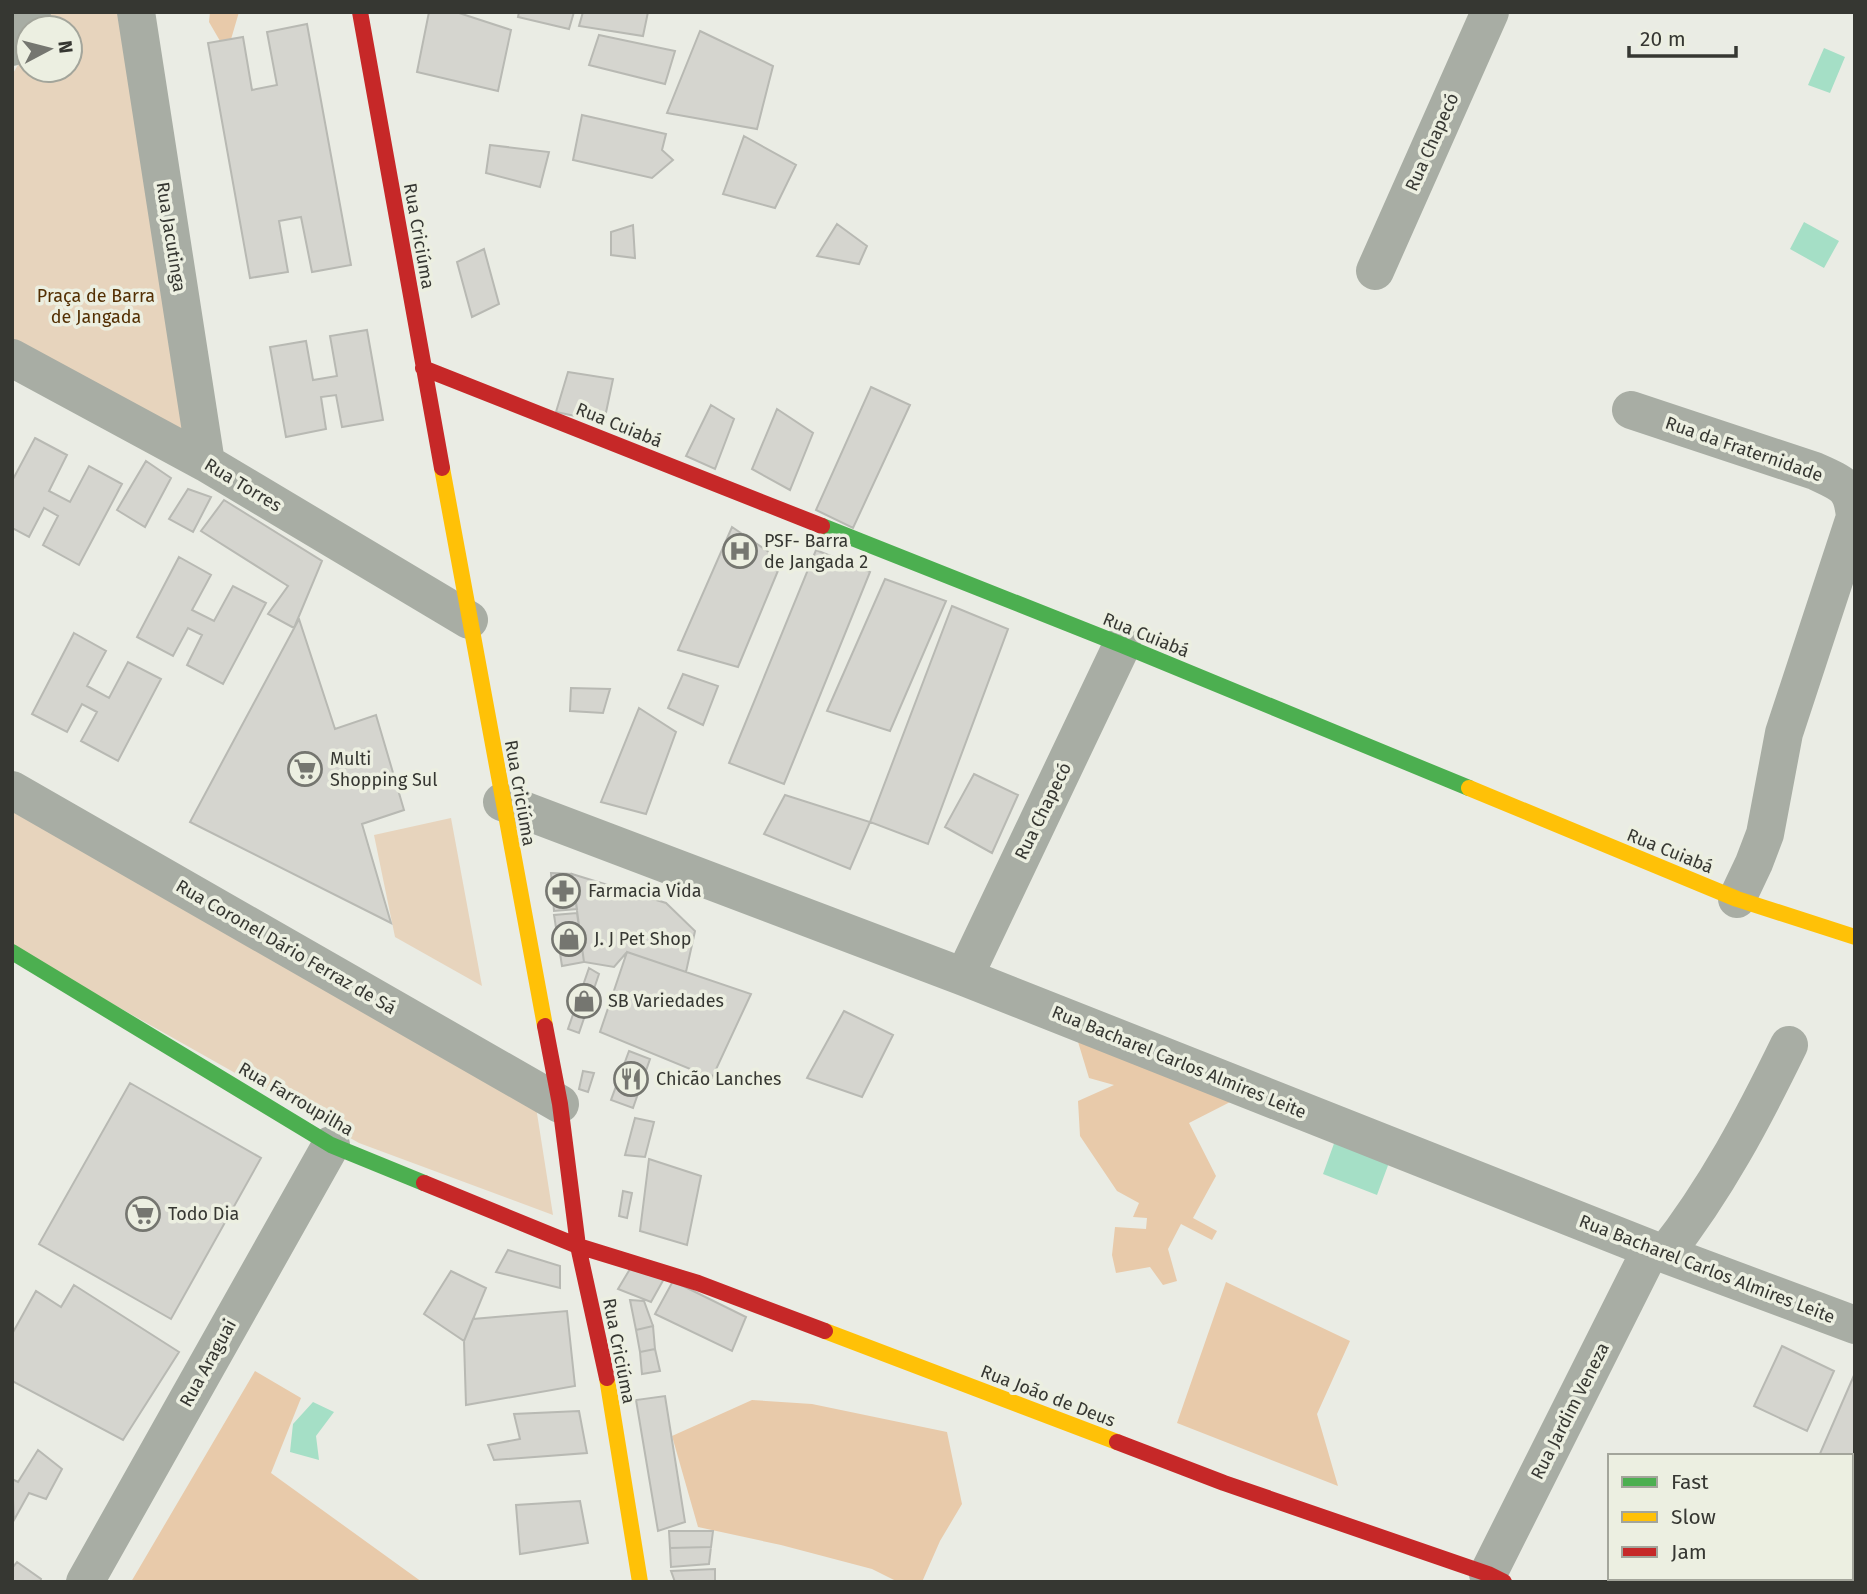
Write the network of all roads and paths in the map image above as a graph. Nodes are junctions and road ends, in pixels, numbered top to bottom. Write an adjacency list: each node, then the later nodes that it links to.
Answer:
1 (32, 12): 5 (street)
2 (136, 12): 10 (street, Rua Jacutinga)
3 (360, 12): 8 (street, Rua Criciúma)
4 (1490, 12): 6 (street, Rua Chapecó)
5 (12, 47)
6 (1374, 271)
7 (12, 358): 10 (street, Rua Torres)
8 (423, 368): 11 (street, Rua Criciúma); 12 (street, Rua Cuiabá)
9 (1631, 410): 15 (street, Rua da Fraternidade)
10 (206, 463): 11 (street, Rua Torres)
11 (470, 620): 14 (street, Rua Criciúma)
12 (1122, 645): 15 (street, Rua Cuiabá); 18 (street, Rua Chapecó)
13 (12, 790): 20 (street, Rua Coronel Dário Ferraz de Sá)
14 (502, 802): 18 (street, Rua Bacharel Carlos Almires Leite); 20 (street, Rua Criciúma)
15 (1737, 900): 16 (street, Rua Cuiabá)
16 (1855, 937)
17 (12, 952): 21 (street, Rua Farroupilha)
18 (964, 977): 23 (street, Rua Bacharel Carlos Almires Leite)
19 (1788, 1045): 23 (street, Rua Jardim Veneza)
20 (560, 1104): 22 (street, Rua Criciúma)
21 (331, 1145): 22 (street, Rua Farroupilha); 26 (street, Rua Araguai)
22 (578, 1246): 25 (street, Rua João de Deus); 27 (street, Rua Criciúma)
23 (1658, 1251): 24 (street, Rua Bacharel Carlos Almires Leite); 25 (street, Rua Jardim Veneza)
24 (1855, 1325)
25 (1496, 1578)
26 (85, 1582)
27 (640, 1582)

